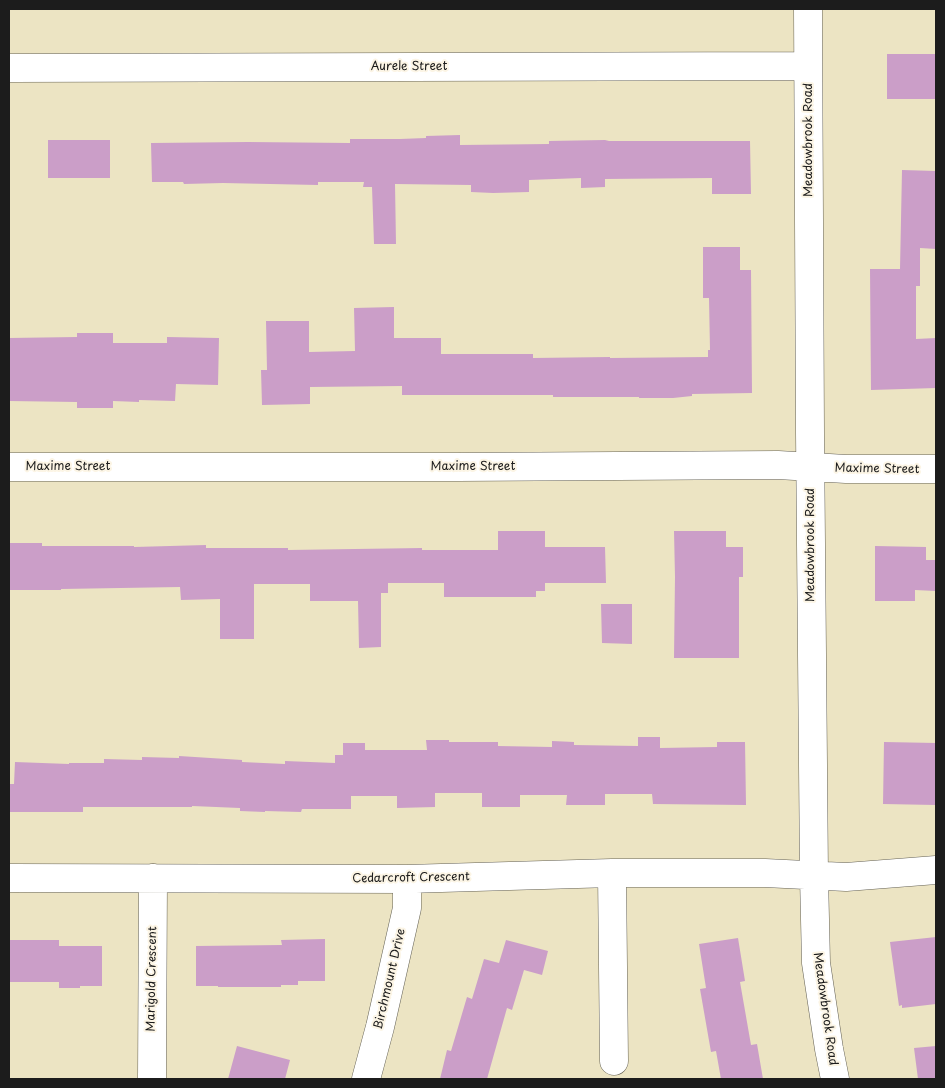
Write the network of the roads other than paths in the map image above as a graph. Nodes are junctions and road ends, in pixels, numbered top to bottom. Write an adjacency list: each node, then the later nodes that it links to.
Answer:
1 (808, 9): 2 (street, Meadowbrook Road)
2 (808, 66): 3 (street, Aurele Street); 5 (street, Meadowbrook Road)
3 (9, 68)
4 (9, 467): 5 (street, Maxime Street)
5 (810, 467): 6 (street, Maxime Street); 9 (street, Meadowbrook Road)
6 (936, 470)
7 (936, 870): 9 (street, Cedarcroft Crescent)
8 (612, 873): 9 (street, Cedarcroft Crescent); 12 (street, Cedarcroft Crescent); 13 (street)
9 (814, 876): 16 (street, Meadowbrook Road)
10 (9, 878): 11 (street, Cedarcroft Crescent)
11 (154, 878): 12 (street, Cedarcroft Crescent); 14 (street, Marigold Crescent)
12 (407, 878): 15 (street, Birchmount Drive)
13 (614, 1061)
14 (152, 1079)
15 (366, 1079)
16 (835, 1079)

